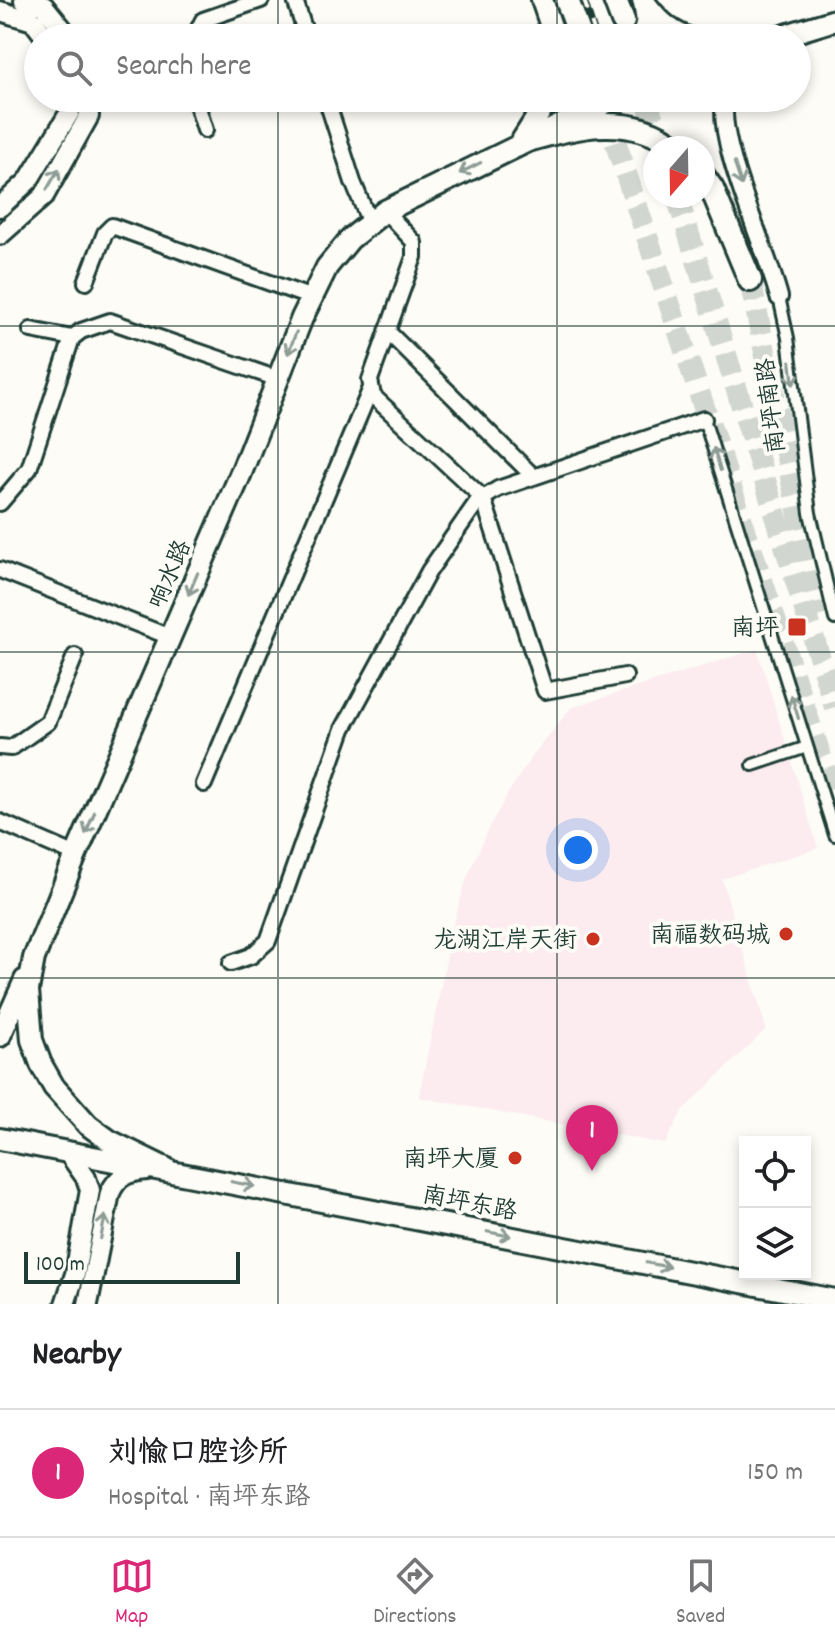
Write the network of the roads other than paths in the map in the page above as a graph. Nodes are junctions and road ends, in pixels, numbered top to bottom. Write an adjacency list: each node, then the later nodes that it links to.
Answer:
1 (24, 0): 10 (main road)
2 (261, 0): 11 (street)
3 (295, 0): 12 (street)
4 (542, 0): 13 (main road)
5 (567, 0): 14 (highway)
6 (643, 0): 15 (main road); 16 (main road)
7 (0, 11): 9 (main road)
8 (835, 20): 17 (main road)
9 (35, 24)
10 (59, 24)
11 (201, 24)
12 (303, 24)
13 (550, 24)
14 (576, 24)
15 (646, 24)
16 (663, 24)
17 (811, 27)
18 (70, 112): 29 (main road)
19 (89, 112): 31 (main road, one-way to 19)
20 (199, 112): 25 (street)
21 (330, 112): 30 (street)
22 (540, 112): 27 (main road)
23 (586, 112): 27 (main road, 响水路)
24 (724, 112): 34 (street, 南坪南路, one-way to 34)
25 (205, 130)
26 (659, 136): 27 (highway)
27 (522, 142): 30 (main road, 响水路, one-way to 30)
28 (715, 196): 32 (highway)
29 (0, 207)
30 (378, 217): 35 (main road, 响水路); 37 (street)
31 (0, 235)
32 (750, 280)
33 (86, 282): 35 (street)
34 (779, 297): 46 (street, 南坪南路, one-way to 46)
35 (312, 298): 39 (main road, 响水路, one-way to 39)
36 (31, 330): 38 (street)
37 (387, 331): 40 (street); 42 (street)
38 (72, 338): 39 (street); 44 (street)
39 (278, 379): 47 (main road, 响水路, one-way to 47)
40 (371, 388): 43 (street); 53 (street)
41 (704, 419): 42 (street); 51 (street, one-way to 41)
42 (534, 477): 43 (street)
43 (483, 498): 49 (street); 58 (street)
44 (0, 503)
45 (0, 570): 47 (street)
46 (835, 619)
47 (170, 637): 56 (main road, 响水路, one-way to 56)
48 (75, 656): 50 (street)
49 (625, 676)
50 (0, 747)
51 (807, 747): 52 (street); 55 (street)
52 (753, 765)
53 (204, 784)
54 (0, 822): 56 (street)
55 (835, 835)
56 (76, 855): 57 (main road, 响水路)
57 (34, 958): 59 (main road); 62 (main road, 响水路)
58 (231, 963)
59 (0, 1036)
60 (0, 1139): 61 (main road, 南坪东路)
61 (67, 1151): 62 (main road, 南坪东路); 64 (main road)
62 (167, 1169): 63 (main road, 南坪东路, one-way to 63); 65 (main road, one-way to 62)
63 (835, 1300)
64 (68, 1304)
65 (88, 1304)

